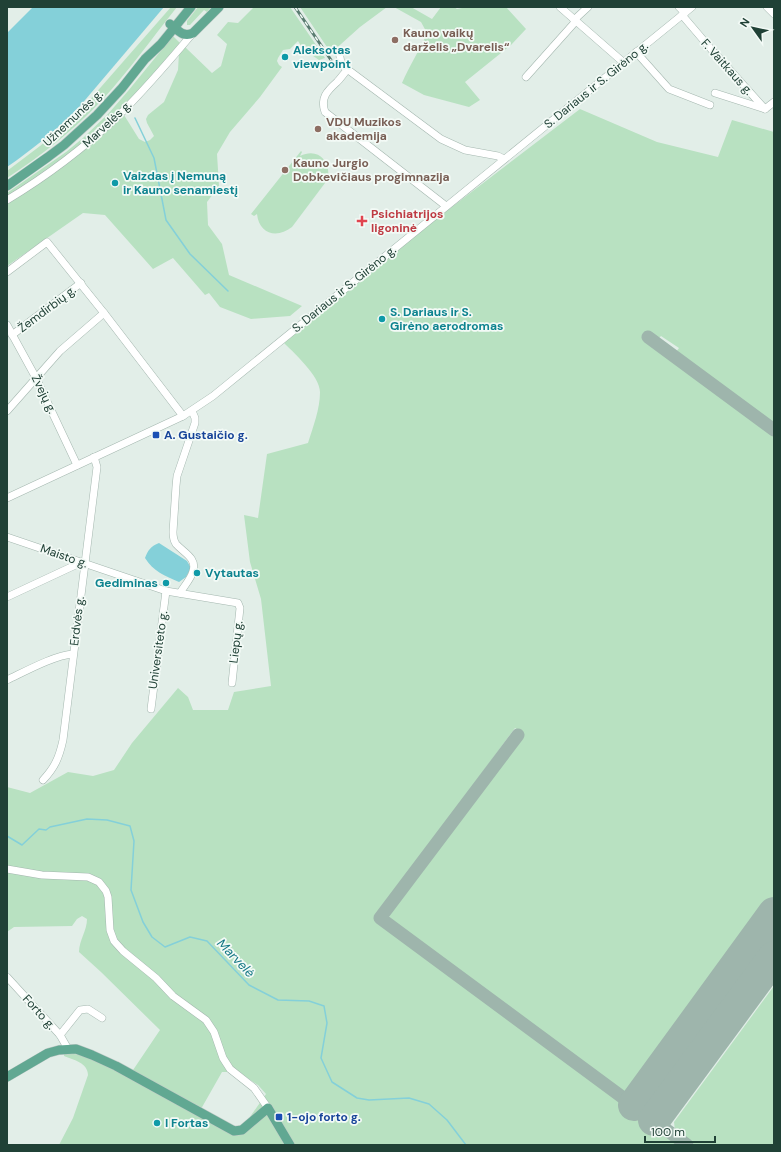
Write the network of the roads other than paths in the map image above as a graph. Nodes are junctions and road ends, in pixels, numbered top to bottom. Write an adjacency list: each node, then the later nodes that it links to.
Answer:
1 (191, 7): 8 (main road, Užnemunės g.)
2 (219, 7): 13 (main road)
3 (560, 7): 11 (street)
4 (588, 7): 11 (street)
5 (679, 7): 9 (street, F. Vaitkaus g.)
6 (692, 7): 9 (street, S. Dariaus ir S. Girėno g.)
7 (768, 7): 10 (street)
8 (183, 12): 12 (main road, Užnemunės g.); 13 (main road)
9 (684, 14): 15 (street, S. Dariaus ir S. Girėno g.); 22 (street, F. Vaitkaus g.)
10 (774, 14)
11 (575, 20): 16 (street); 18 (street)
12 (172, 25): 13 (main road); 24 (main road, Užnemunės g.)
13 (189, 34): 25 (street, Marvelės g.)
14 (339, 50): 17 (street)
15 (636, 52): 16 (street, S. Dariaus ir S. Girėno g.); 21 (street)
16 (623, 62): 23 (street, S. Dariaus ir S. Girėno g.)
17 (348, 69): 23 (street); 26 (street)
18 (526, 77)
19 (715, 93): 22 (street)
20 (774, 102): 22 (street)
21 (710, 105)
22 (765, 109)
23 (504, 159): 26 (street, S. Dariaus ir S. Girėno g.)
24 (7, 186)
25 (7, 200)
26 (446, 206): 34 (street, S. Dariaus ir S. Girėno g.)
27 (7, 272): 28 (street)
28 (81, 283): 29 (street); 31 (street, Žemdirbių g.)
29 (104, 313): 32 (street); 35 (street)
30 (7, 325): 31 (street, Žvejų g.)
31 (12, 335): 32 (street, Žvejų g.)
32 (36, 378): 33 (street); 37 (street, Žvejų g.)
33 (7, 411)
34 (192, 411): 35 (street, S. Dariaus ir S. Girėno g.); 42 (street)
35 (183, 416): 36 (street, S. Dariaus ir S. Girėno g.)
36 (94, 457): 37 (street, S. Dariaus ir S. Girėno g.); 40 (street, Erdvės g.)
37 (77, 465): 38 (street, S. Dariaus ir S. Girėno g.)
38 (7, 498)
39 (7, 536): 40 (street, Maisto g.)
40 (83, 563): 41 (street, Maisto g.); 43 (street); 45 (street, Erdvės g.)
41 (166, 591): 42 (street, Maisto g.); 48 (street, Universiteto g.)
42 (180, 593): 44 (street, Maisto g.)
43 (7, 597)
44 (237, 602): 47 (street, Liepų g.)
45 (73, 654): 46 (street); 49 (street, Erdvės g.)
46 (7, 680)
47 (232, 683)
48 (150, 709)
49 (43, 780)
50 (7, 869): 56 (street)
51 (7, 977): 53 (street, Forto g.)
52 (102, 1018): 53 (street)
53 (60, 1035): 54 (street, Forto g.)
54 (68, 1049): 55 (main road); 56 (main road)
55 (7, 1078)
56 (268, 1108): 57 (main road)
57 (290, 1145)

